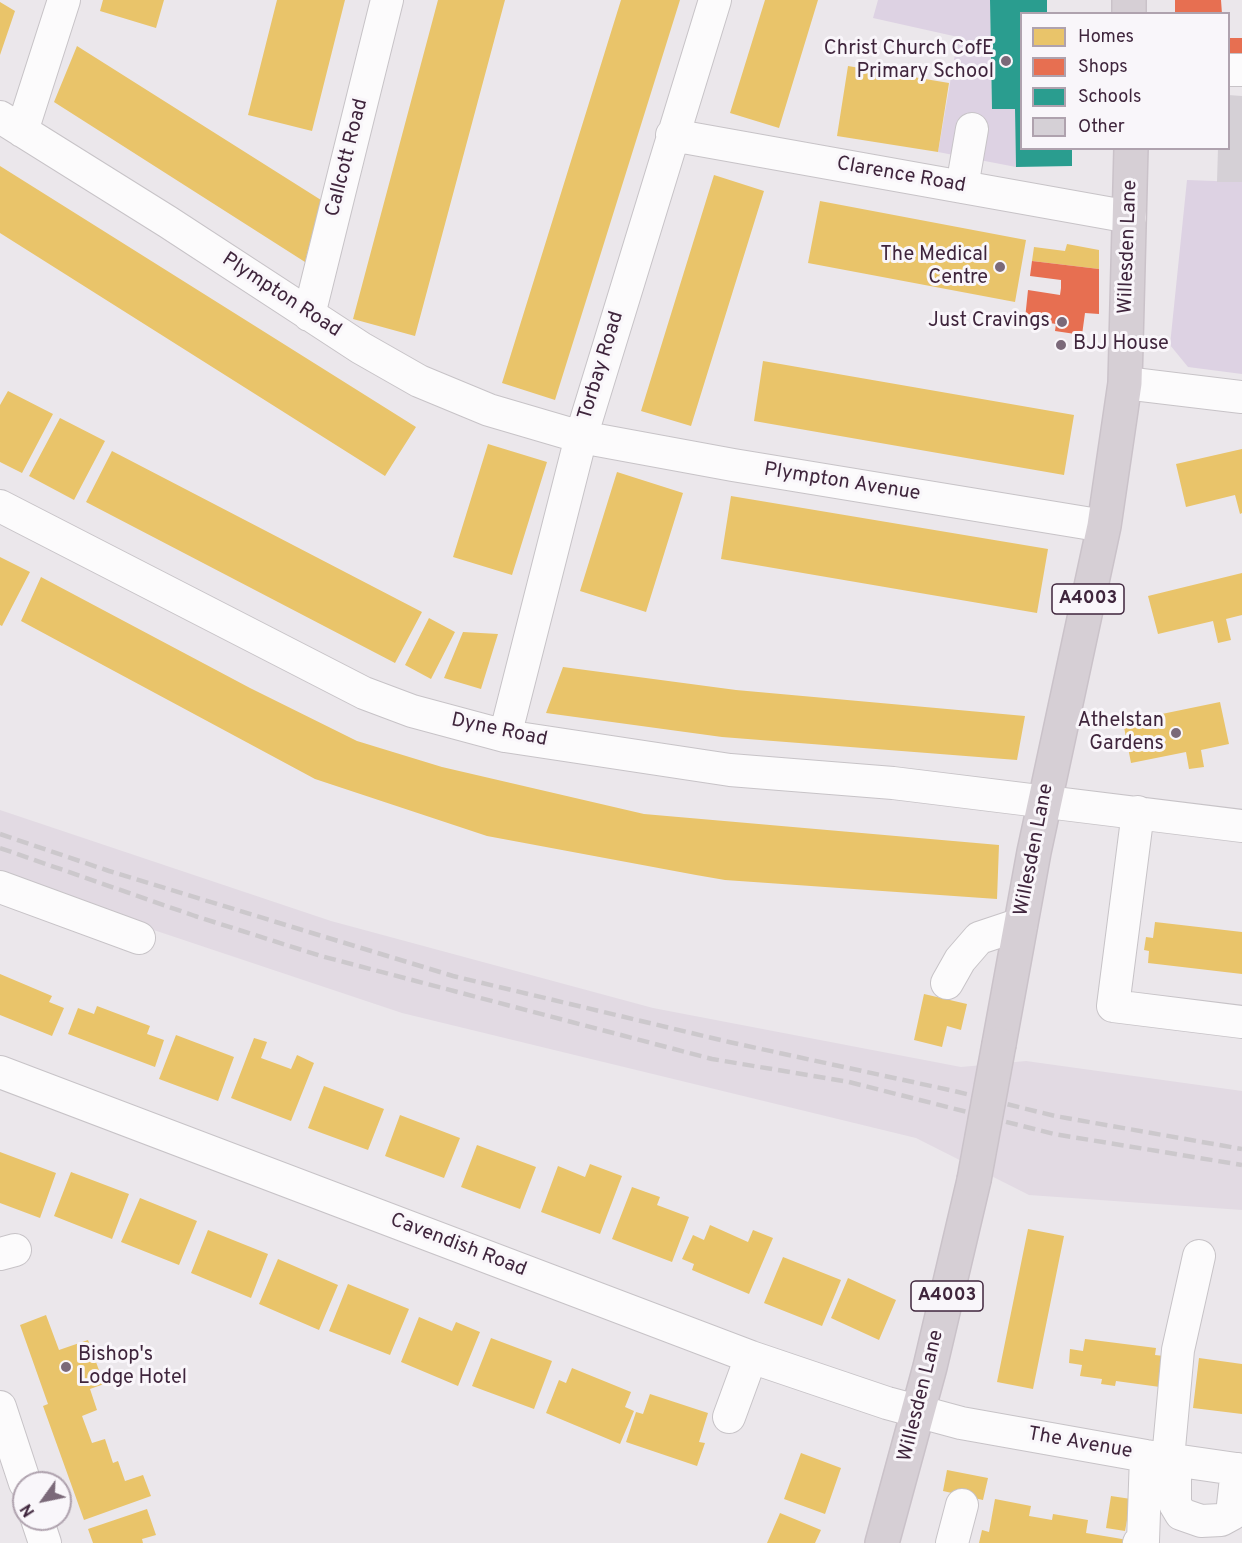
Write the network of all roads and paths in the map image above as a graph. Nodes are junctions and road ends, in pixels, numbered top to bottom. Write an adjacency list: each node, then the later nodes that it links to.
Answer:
1 (64, 0): 4 (street)
2 (387, 0): 10 (street, Callcott Road)
3 (715, 0): 6 (street, Torbay Road)
4 (11, 124): 10 (street, Plympton Road)
5 (972, 129): 8 (street)
6 (672, 135): 8 (street, Clarence Road); 13 (street, Torbay Road)
7 (1131, 150): 9 (main road, Willesden Lane / A4003)
8 (962, 187): 9 (street, Clarence Road)
9 (1130, 217): 11 (main road, Willesden Lane / A4003)
10 (309, 315): 13 (street, Plympton Road)
11 (1125, 383): 12 (street); 15 (main road, Willesden Lane / A4003)
12 (1242, 397)
13 (581, 437): 15 (street, Plympton Avenue); 16 (street, Torbay Road)
14 (0, 506): 16 (street, Dyne Road)
15 (1104, 526): 17 (main road, Willesden Lane / A4003)
16 (505, 736): 17 (street, Dyne Road)
17 (1045, 802): 18 (street, Dyne Road); 21 (main road, Willesden Lane / A4003)
18 (1138, 812): 19 (street, Dyne Road); 24 (street)
19 (1242, 826)
20 (0, 886): 22 (street)
21 (1021, 924): 23 (street); 29 (main road, Willesden Lane / A4003, bridge)
22 (139, 938)
23 (946, 983)
24 (1242, 1022)
25 (0, 1072): 27 (street, Cavendish Road)
26 (1199, 1256): 31 (street)
27 (751, 1357): 29 (street, Cavendish Road); 30 (street)
28 (0, 1407): 33 (street)
29 (918, 1412): 31 (street, The Avenue); 35 (main road, Willesden Lane / A4003)
30 (729, 1417)
31 (1163, 1458): 32 (street, The Avenue); 32 (street); 37 (street)
32 (1239, 1470)
33 (21, 1471)
34 (962, 1505): 36 (street)
35 (882, 1543)
36 (952, 1543)
37 (1139, 1543)

